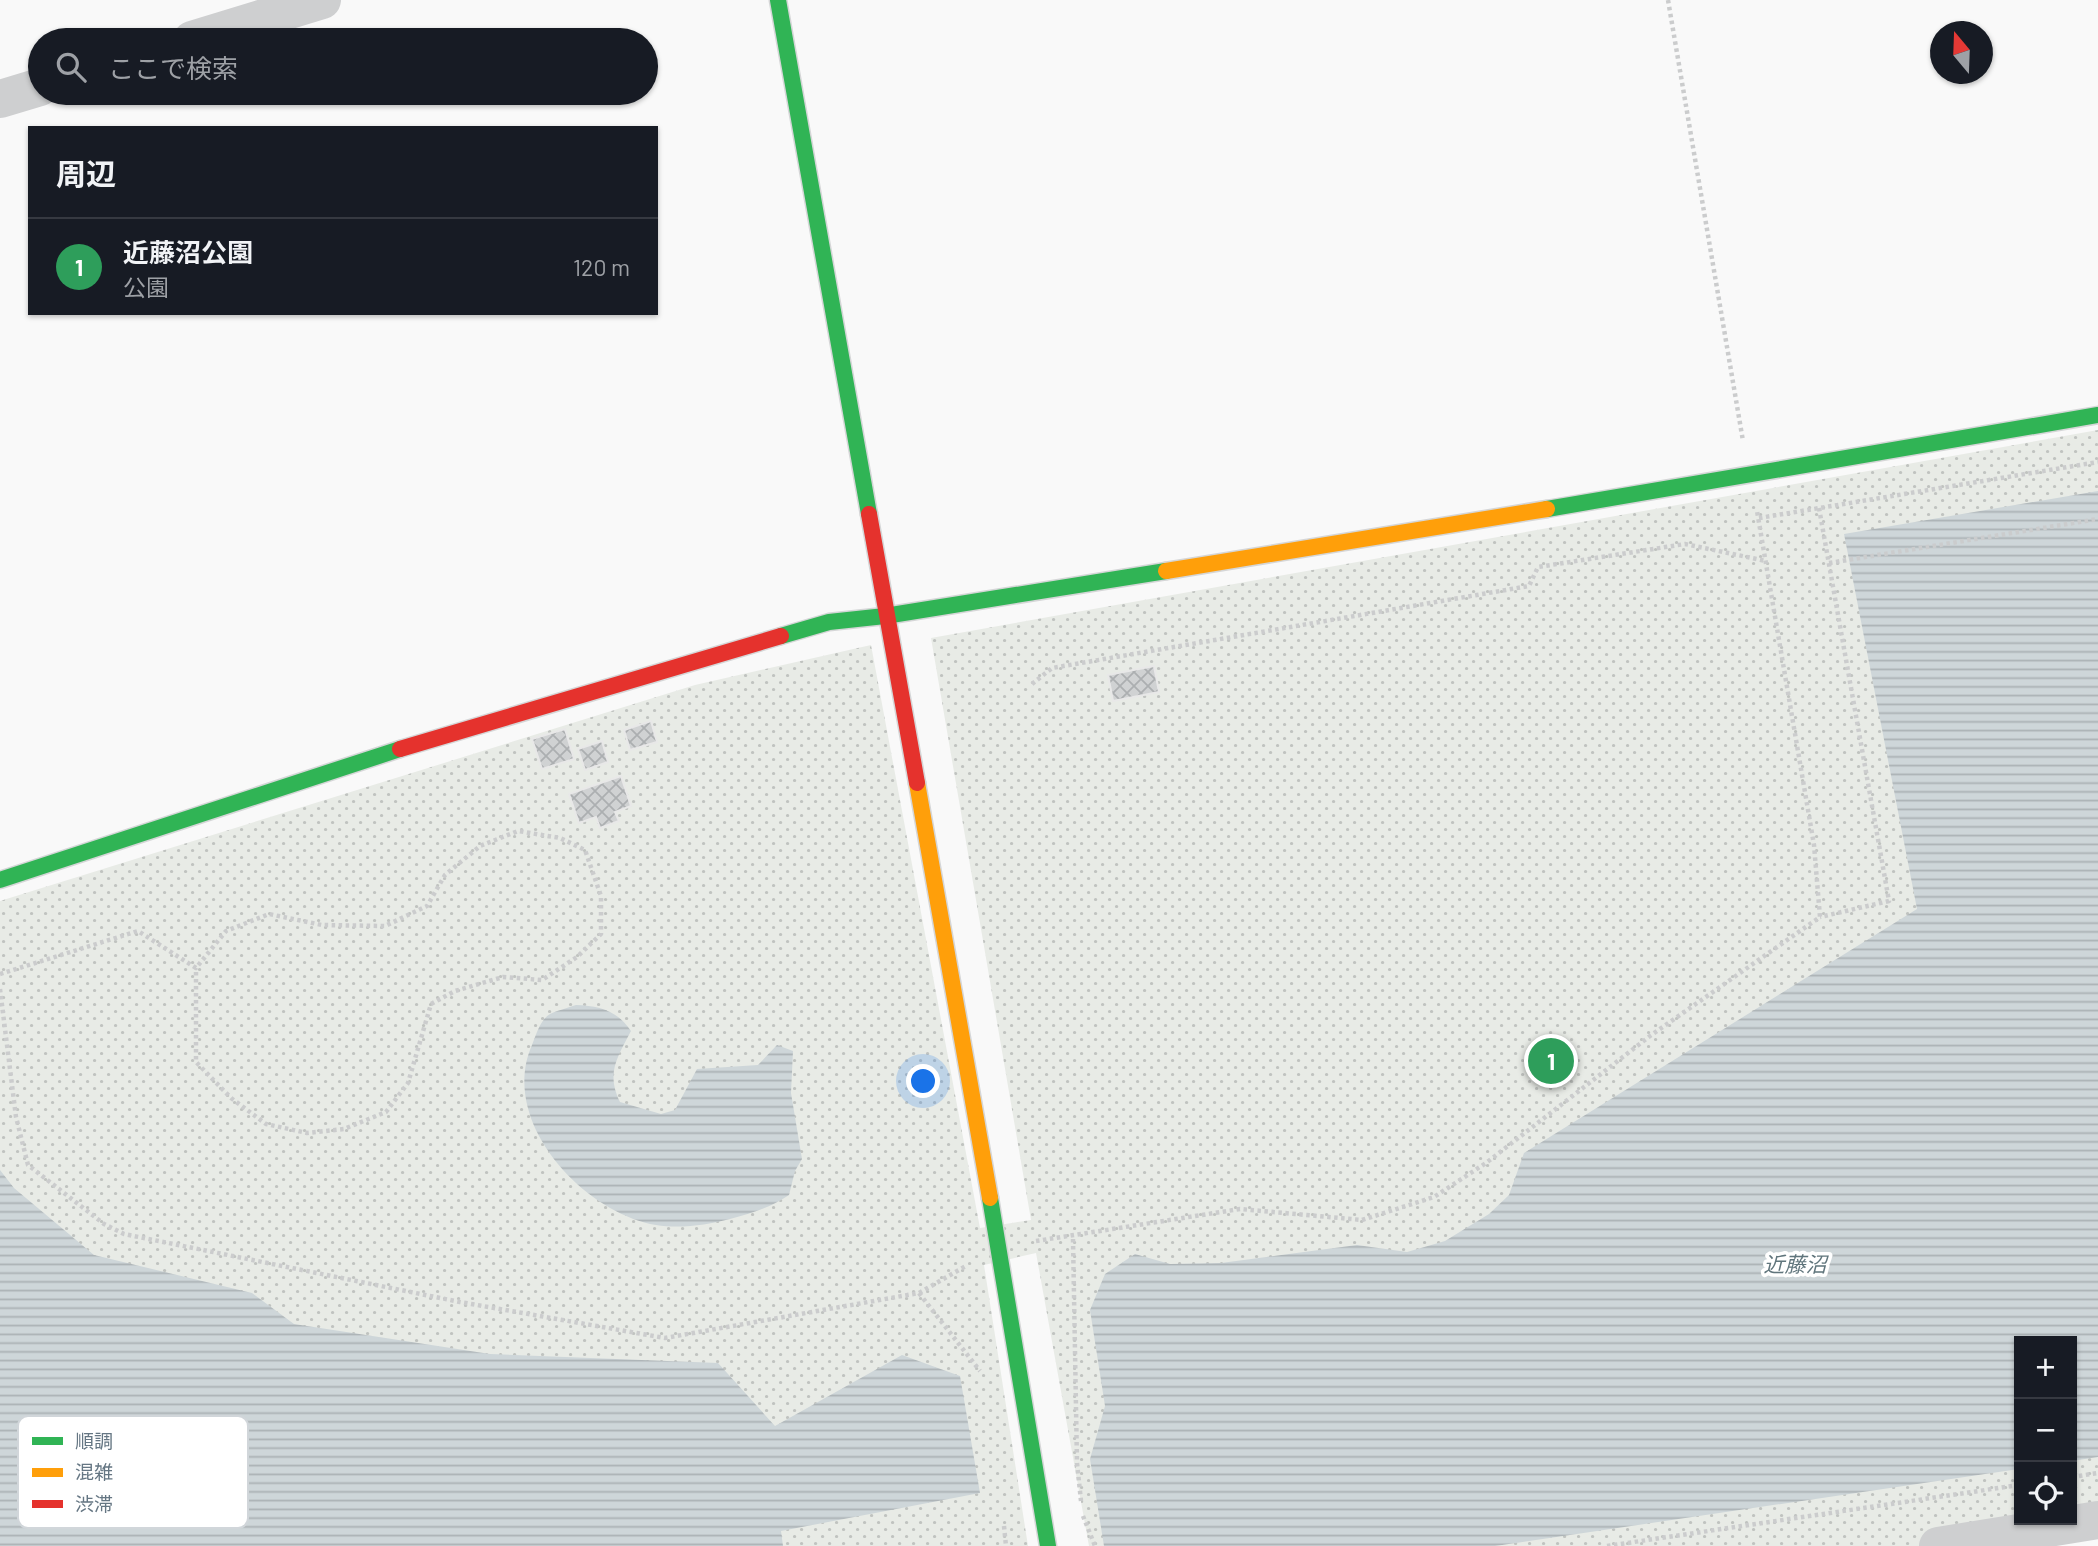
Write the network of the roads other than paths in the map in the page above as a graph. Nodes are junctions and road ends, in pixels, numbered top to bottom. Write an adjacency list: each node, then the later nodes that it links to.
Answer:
1 (322, 0): 3 (street)
2 (778, 0): 7 (street)
3 (231, 28)
4 (28, 91): 5 (street)
5 (0, 99)
6 (2098, 415): 7 (street)
7 (885, 616): 8 (street); 10 (street)
8 (0, 880)
9 (2098, 1520): 11 (street)
10 (1048, 1546)
11 (1938, 1546)

